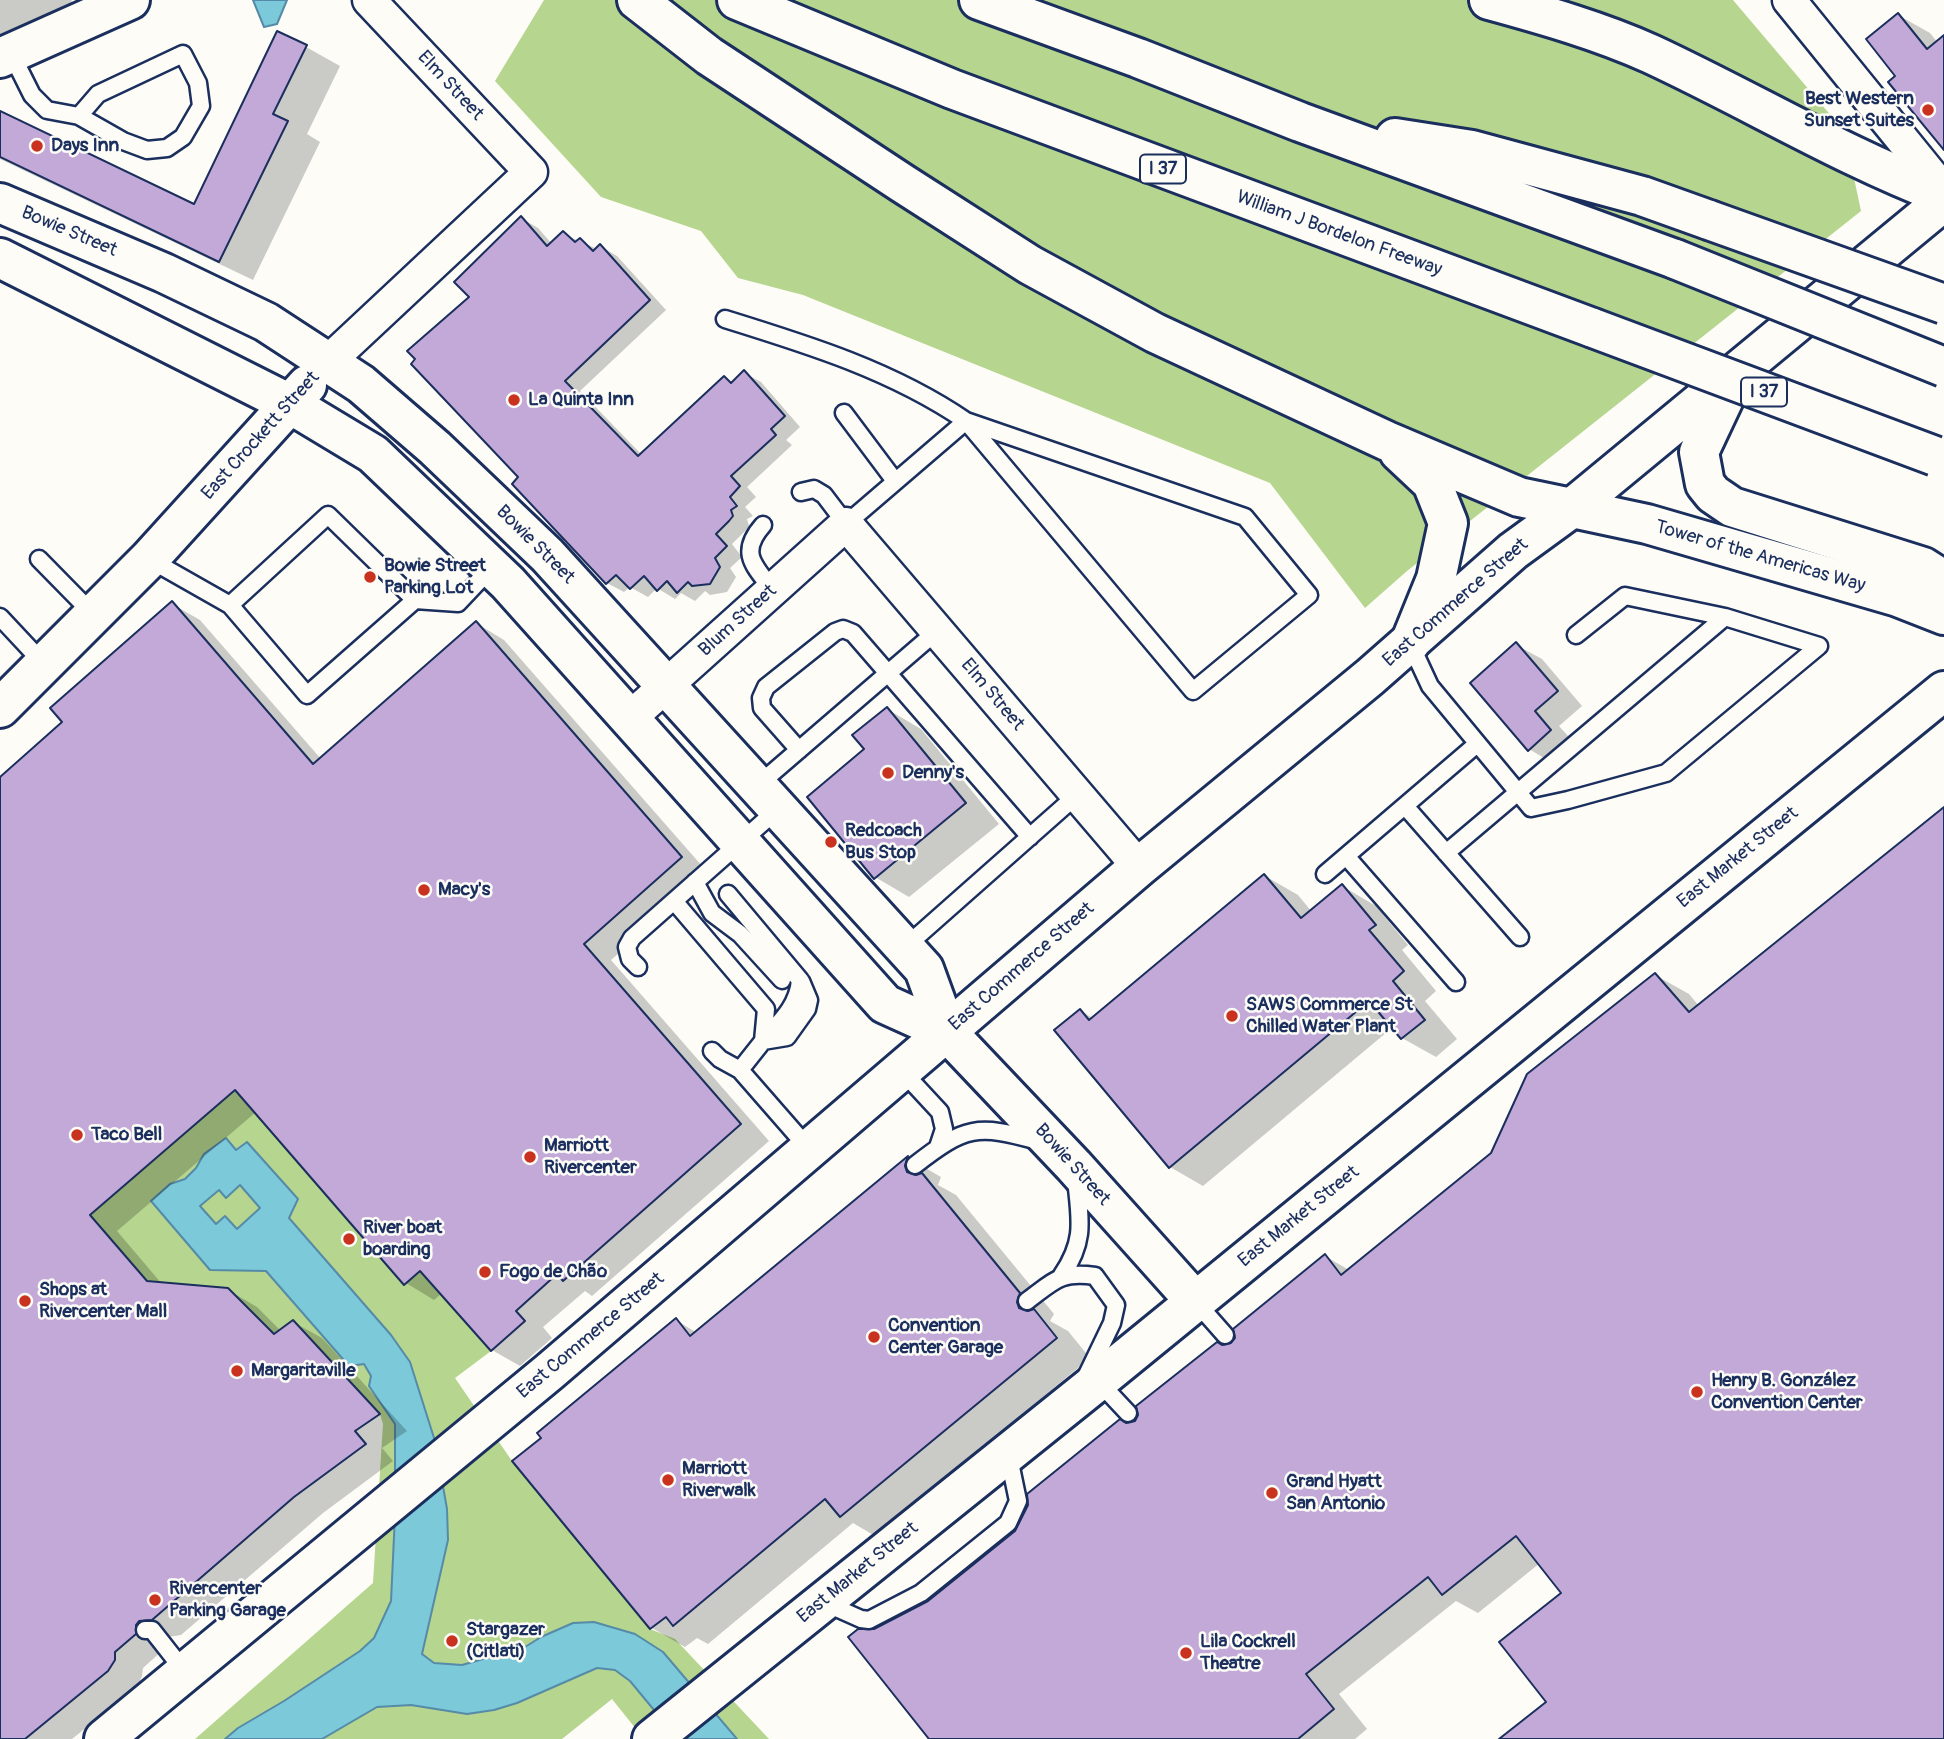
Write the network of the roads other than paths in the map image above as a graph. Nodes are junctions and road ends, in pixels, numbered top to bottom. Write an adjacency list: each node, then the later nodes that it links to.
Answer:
1 (130, 0): 8 (main road)
2 (369, 0): 11 (street, Elm Street)
3 (637, 0): 24 (main road, Tower of the Americas Way)
4 (737, 0): 25 (main road, William J Bordelon Freeway / I 37, bridge)
5 (979, 0): 10 (main road)
6 (1489, 0): 12 (main road)
7 (1788, 0): 12 (street)
8 (5, 56): 9 (lane)
9 (79, 116): 9 (lane)
10 (1300, 122): 16 (main road, bridge); 19 (main road, bridge)
11 (531, 172): 18 (street, East Crockett Street)
12 (1944, 193)
13 (1944, 201): 20 (main road, East Commerce Street)
14 (0, 203): 18 (main road, Bowie Street)
15 (0, 258): 21 (main road, Bowie Street)
16 (1944, 304)
17 (726, 318): 23 (lane)
18 (329, 361): 21 (main road, East Crockett Street); 47 (main road, Bowie Street)
19 (1944, 367)
20 (1736, 375): 28 (main road, East Commerce Street); 34 (main road)
21 (290, 404): 31 (main road, East Crockett Street); 33 (main road, Bowie Street)
22 (844, 413): 26 (lane)
23 (966, 421): 23 (lane); 26 (lane)
24 (1387, 441): 28 (main road, Tower of the Americas Way); 44 (main road)
25 (1940, 458)
26 (895, 481): 29 (lane)
27 (801, 492): 29 (lane)
28 (1572, 508): 39 (main road, Tower of the Americas Way); 44 (main road, East Commerce Street)
29 (846, 523): 35 (street, Blum Street); 42 (street, Elm Street)
30 (763, 525): 35 (lane)
31 (149, 558): 37 (lane); 38 (main road, East Crockett Street)
32 (39, 559): 38 (lane)
33 (492, 567): 36 (lane); 50 (main road, Bowie Street)
34 (1944, 580)
35 (772, 589): 47 (street, Blum Street)
36 (415, 600): 37 (lane); 37 (lane)
37 (230, 606)
38 (93, 614): 45 (main road, East Crockett Street)
39 (1944, 615)
40 (0, 617): 45 (lane)
41 (1725, 617): 43 (lane); 53 (lane); 53 (lane)
42 (937, 631): 46 (lane); 54 (street, Elm Street)
43 (1576, 635)
44 (1410, 643): 51 (lane); 61 (main road, East Commerce Street)
45 (44, 664): 49 (main road, East Crockett Street)
46 (888, 673): 52 (lane); 52 (lane); 57 (lane)
47 (666, 685): 50 (street, Blum Street); 55 (main road, Bowie Street)
48 (1944, 691): 82 (main road, East Market Street)
49 (0, 708)
50 (630, 718): 58 (main road, Bowie Street)
51 (1477, 744): 53 (lane); 56 (lane)
52 (799, 750): 55 (lane)
53 (1519, 793): 59 (lane)
54 (1077, 795): 57 (lane); 61 (street, Elm Street)
55 (768, 798): 58 (lane); 67 (main road, Bowie Street)
56 (1405, 806): 59 (lane); 60 (lane)
57 (1030, 837): 67 (lane)
58 (741, 841): 63 (lane); 71 (main road, Bowie Street)
59 (1446, 853): 66 (lane)
60 (1346, 856): 62 (lane); 70 (lane)
61 (1139, 867): 71 (main road, East Commerce Street)
62 (1325, 874)
63 (695, 882): 65 (lane); 69 (lane)
64 (728, 894): 72 (lane)
65 (674, 901): 68 (lane); 72 (lane)
66 (1520, 937)
67 (904, 948): 71 (main road, Bowie Street)
68 (638, 967)
69 (782, 980)
70 (1456, 982)
71 (947, 1032): 75 (main road, East Commerce Street); 78 (main road, Bowie Street)
72 (762, 1041): 74 (lane)
73 (712, 1051): 74 (lane)
74 (740, 1070): 77 (lane)
75 (902, 1071): 76 (lane); 77 (main road, East Commerce Street)
76 (938, 1147): 78 (lane); 79 (lane)
77 (809, 1149): 89 (main road, East Commerce Street)
78 (1065, 1156): 80 (lane); 82 (main road, Bowie Street)
79 (915, 1165)
80 (1062, 1275): 81 (lane); 84 (lane)
81 (1027, 1301)
82 (1195, 1301): 83 (lane); 84 (main road, East Market Street)
83 (1225, 1335)
84 (1086, 1390): 85 (lane); 86 (main road, East Market Street)
85 (1128, 1412)
86 (1008, 1453): 87 (main road, East Market Street); 87 (lane)
87 (822, 1602): 91 (main road, East Market Street)
88 (145, 1630): 89 (lane)
89 (186, 1672): 90 (main road, East Commerce Street)
90 (104, 1739)
91 (652, 1739)

